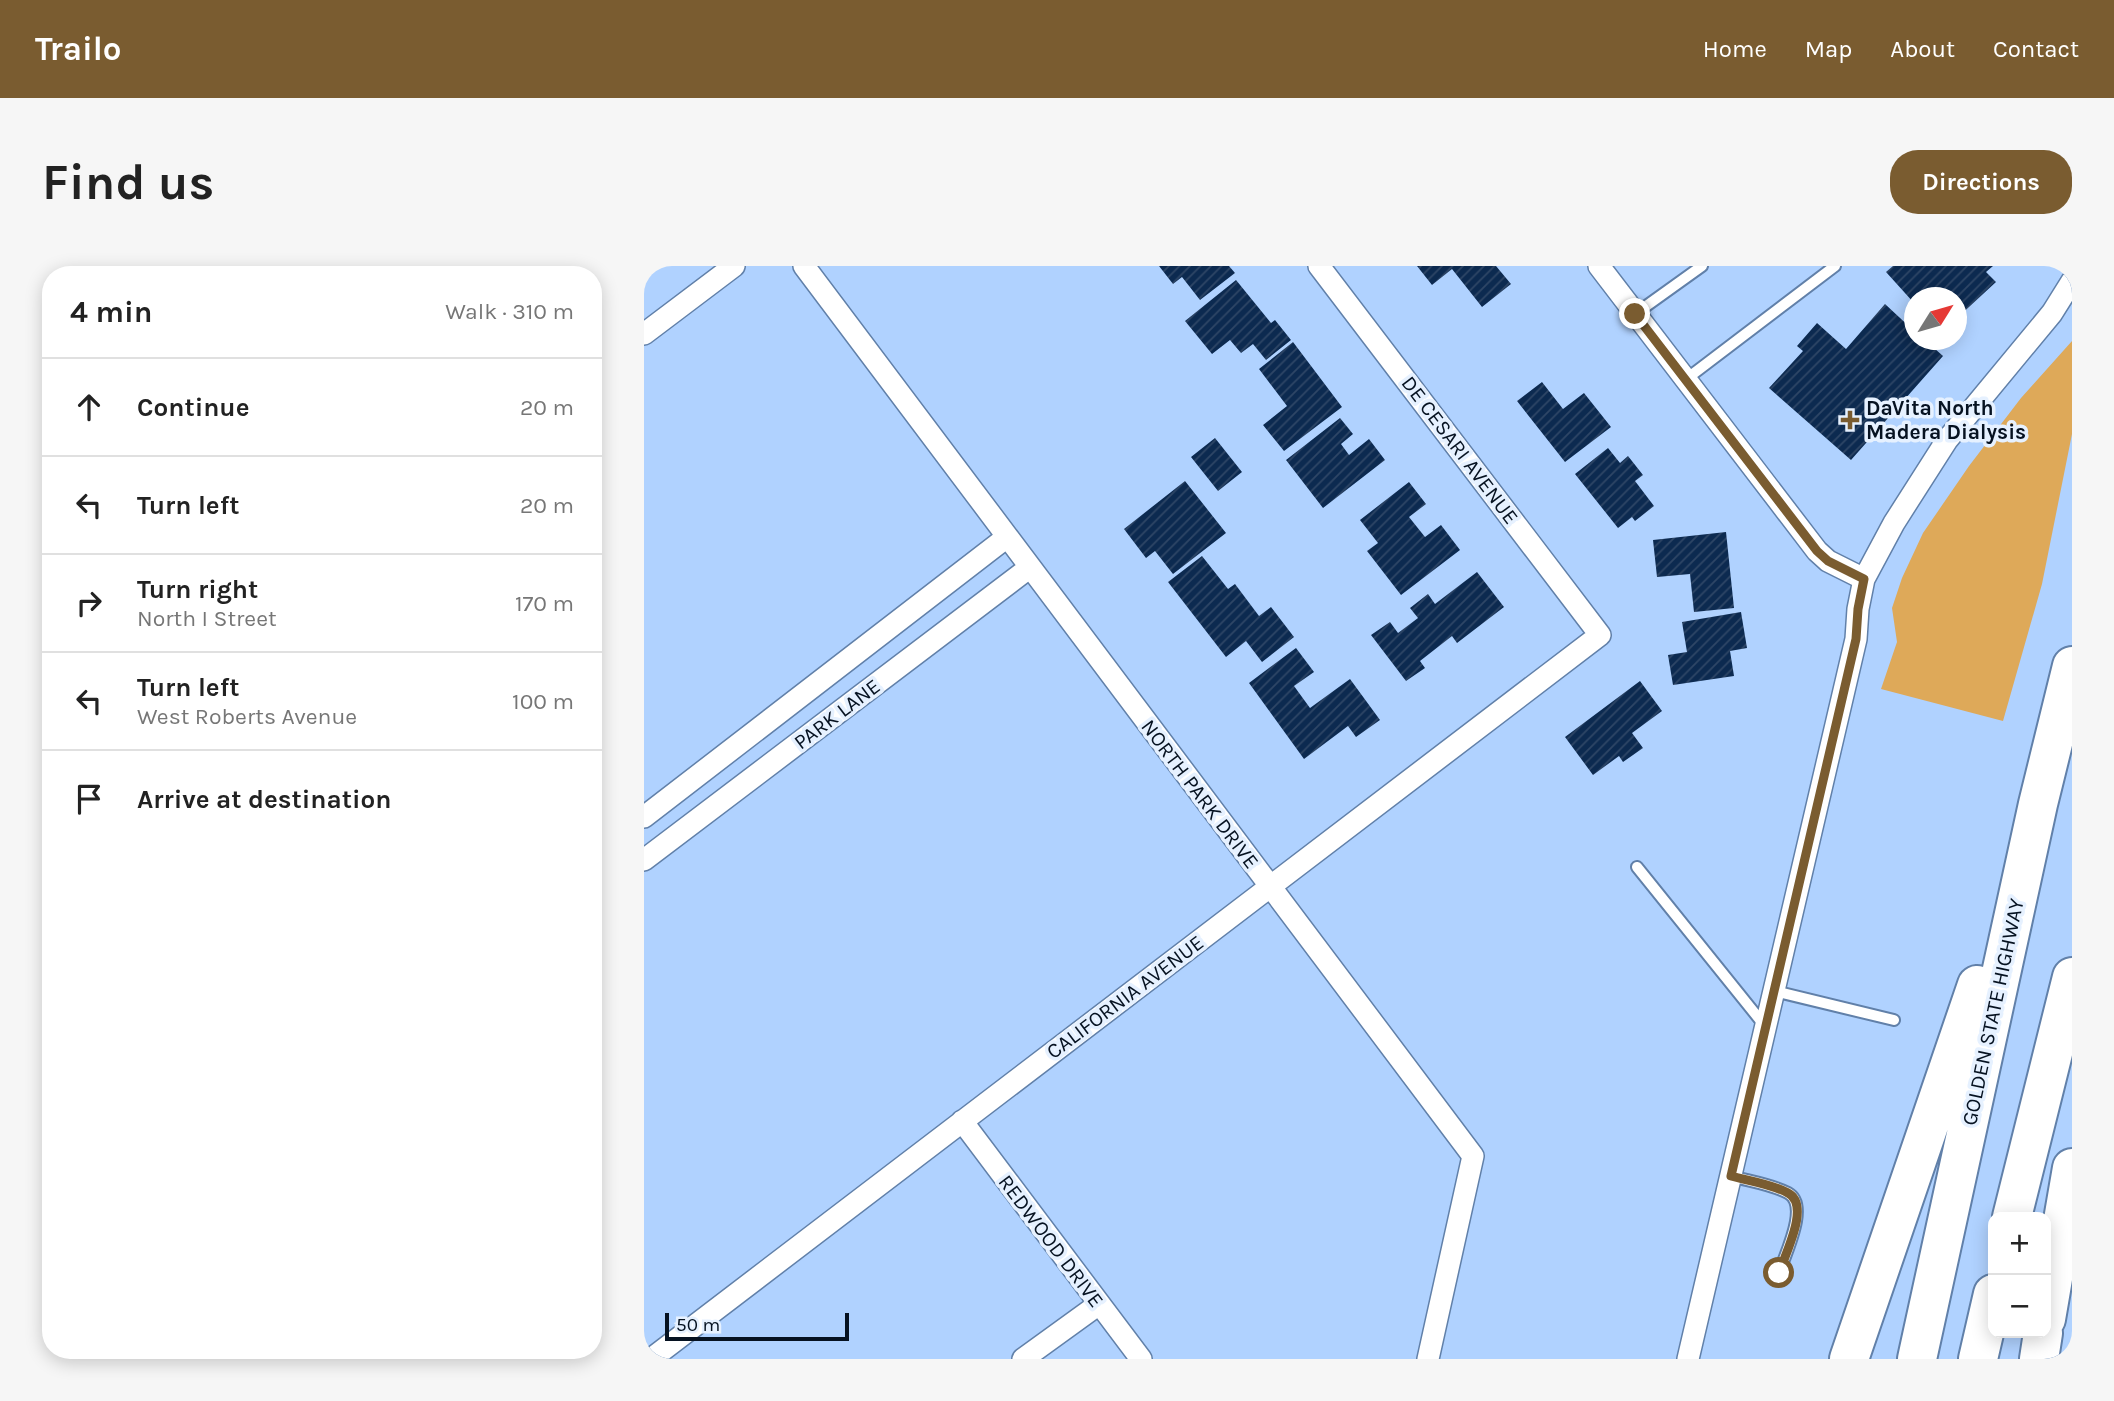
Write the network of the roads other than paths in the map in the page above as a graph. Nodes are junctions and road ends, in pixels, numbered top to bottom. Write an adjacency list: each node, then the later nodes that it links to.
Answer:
1 (734, 266): 9 (street)
2 (804, 266): 11 (street, NORTH PARK DRIVE)
3 (1320, 266): 14 (street, DE CESARI AVENUE)
4 (1598, 266): 8 (street)
5 (1702, 266): 8 (lane)
6 (1835, 266): 10 (lane)
7 (2072, 281): 13 (street)
8 (1635, 314): 10 (street)
9 (644, 334)
10 (1685, 380): 13 (street)
11 (1007, 537): 12 (street, NORTH PARK DRIVE); 17 (street, PARK LANE)
12 (1029, 568): 18 (street, PARK LANE); 20 (street, NORTH PARK DRIVE)
13 (1864, 579): 22 (street)
14 (1600, 635): 20 (street, CALIFORNIA AVENUE)
15 (2072, 666): 16 (highway, GOLDEN STATE HIGHWAY)
16 (2038, 804): 39 (highway); 40 (highway, GOLDEN STATE HIGHWAY)
17 (644, 817)
18 (644, 860)
19 (1637, 867): 24 (lane)
20 (1270, 886): 25 (street, CALIFORNIA AVENUE); 37 (street, NORTH PARK DRIVE)
21 (2072, 977): 28 (highway)
22 (1774, 991): 23 (lane); 24 (street)
23 (1894, 1020)
24 (1766, 1027): 27 (street)
25 (962, 1121): 31 (street, REDWOOD DRIVE); 34 (street, CALIFORNIA AVENUE)
26 (2072, 1168): 30 (highway)
27 (1731, 1176): 29 (lane); 38 (street)
28 (2013, 1212)
29 (1779, 1273)
30 (2051, 1290)
31 (1099, 1304): 35 (street); 36 (street, REDWOOD DRIVE)
32 (1988, 1316): 41 (highway)
33 (2042, 1338): 42 (highway)
34 (650, 1359)
35 (1023, 1359)
36 (1142, 1359)
37 (1428, 1359)
38 (1688, 1359)
39 (1849, 1359)
40 (1916, 1359)
41 (1978, 1359)
42 (2039, 1359)

